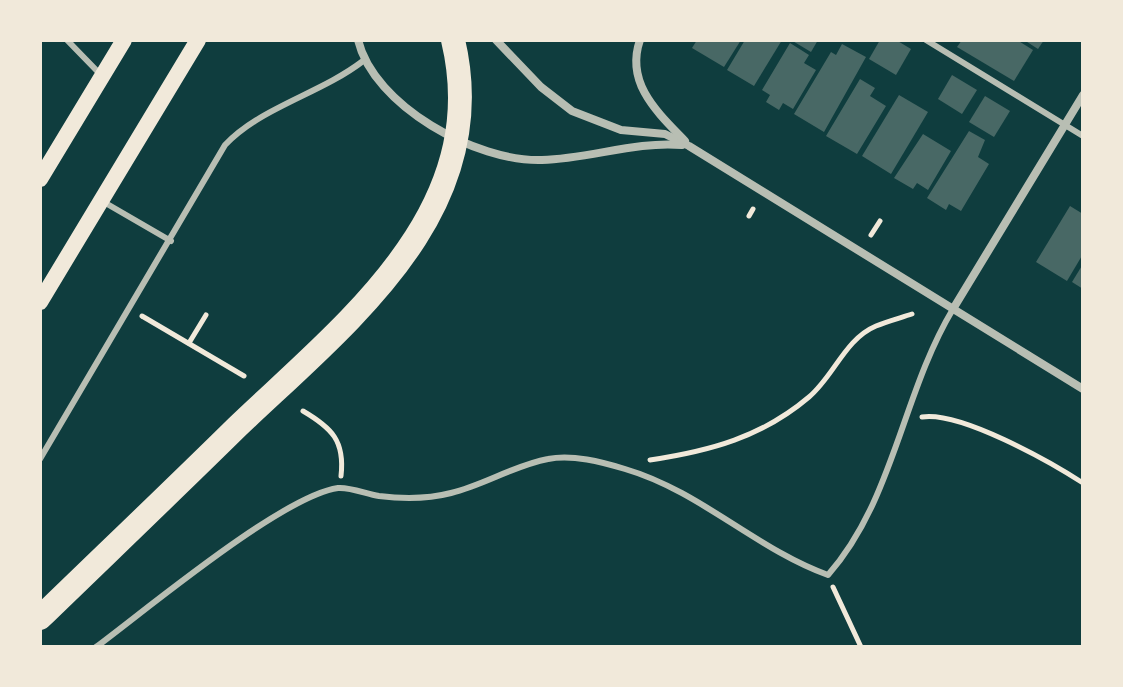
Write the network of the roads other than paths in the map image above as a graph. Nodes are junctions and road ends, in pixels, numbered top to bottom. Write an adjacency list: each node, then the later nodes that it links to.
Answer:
1 (67, 40): 10 (lane)
2 (124, 40): 10 (main road)
3 (198, 40): 17 (main road)
4 (358, 40): 9 (street)
5 (453, 40): 14 (highway)
6 (496, 40): 15 (street)
7 (640, 40): 15 (street)
8 (926, 40): 12 (lane)
9 (363, 61): 14 (street); 18 (lane)
10 (102, 77): 16 (main road)
11 (1083, 95): 12 (street)
12 (1065, 124): 13 (lane); 20 (street)
13 (1083, 136)
14 (458, 139): 15 (street); 23 (highway)
15 (689, 146): 20 (street)
16 (40, 179)
17 (102, 201): 18 (lane); 19 (main road)
18 (171, 241): 22 (lane)
19 (40, 302)
20 (953, 309): 21 (street); 24 (lane)
21 (1083, 389)
22 (40, 459)
23 (40, 618)
24 (96, 647)

